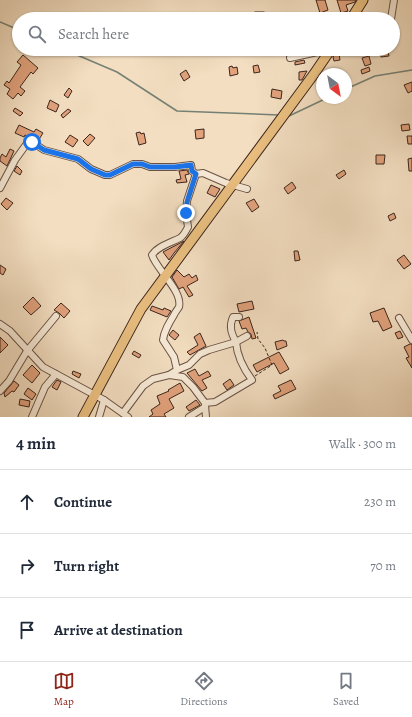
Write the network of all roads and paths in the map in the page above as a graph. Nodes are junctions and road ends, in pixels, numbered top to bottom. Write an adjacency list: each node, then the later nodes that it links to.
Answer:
1 (363, 0): 3 (highway)
2 (394, 0): 4 (street)
3 (355, 12)
4 (392, 12)
5 (299, 56): 7 (street)
6 (327, 56): 29 (highway)
7 (290, 58)
8 (196, 174): 9 (street); 10 (street); 20 (street)
9 (0, 188)
10 (247, 189)
11 (56, 316): 19 (street)
12 (239, 317): 18 (street)
13 (399, 318): 17 (street)
14 (0, 324): 19 (street)
15 (257, 332): 23 (path)
16 (247, 336): 18 (street)
17 (412, 340)
18 (236, 342): 20 (street); 23 (street)
19 (27, 351): 21 (street); 24 (street)
20 (177, 370): 22 (street)
21 (56, 374): 25 (street); 28 (street)
22 (169, 375): 26 (street); 27 (street)
23 (252, 380): 26 (street)
24 (0, 391)
25 (104, 400): 27 (street); 30 (street)
26 (205, 405): 31 (street); 32 (street)
27 (125, 415)
28 (32, 417)
29 (84, 417)
30 (99, 417)
31 (189, 417)
32 (206, 417)

